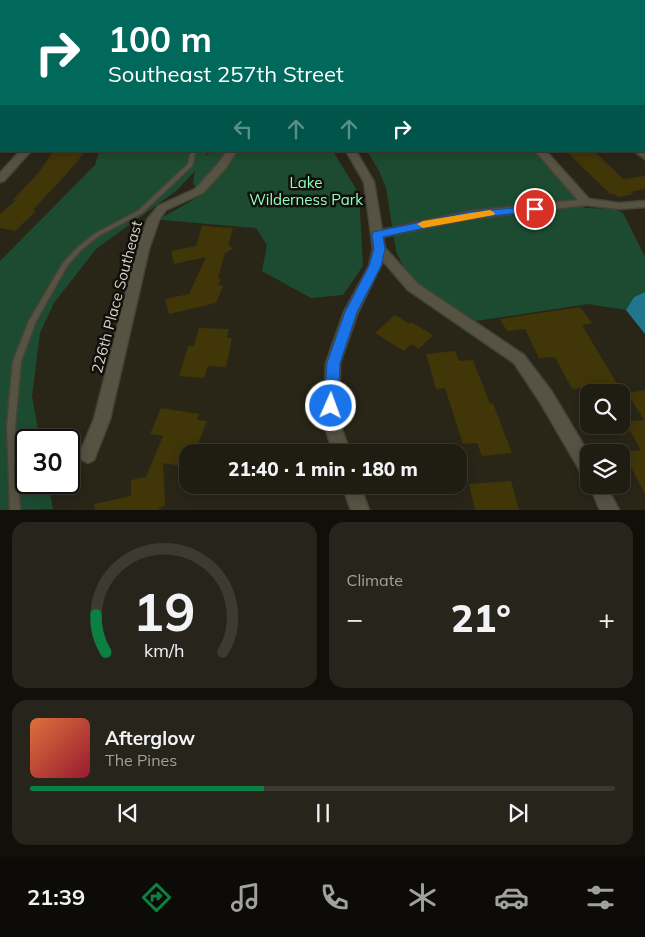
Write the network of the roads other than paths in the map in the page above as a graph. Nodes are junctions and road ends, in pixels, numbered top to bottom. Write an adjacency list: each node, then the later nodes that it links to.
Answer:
1 (25, 152): 6 (street)
2 (194, 152): 15 (lane)
3 (231, 152): 11 (street, 226th Place Southeast)
4 (352, 152): 9 (street)
5 (541, 152): 7 (street)
6 (0, 179)
7 (586, 202): 8 (street); 9 (street)
8 (645, 204)
9 (378, 242): 10 (street); 12 (street)
10 (338, 444)
11 (88, 455)
12 (580, 455)
13 (354, 494): 16 (street)
14 (602, 494): 17 (street)
15 (15, 510)
16 (360, 510)
17 (610, 510)

